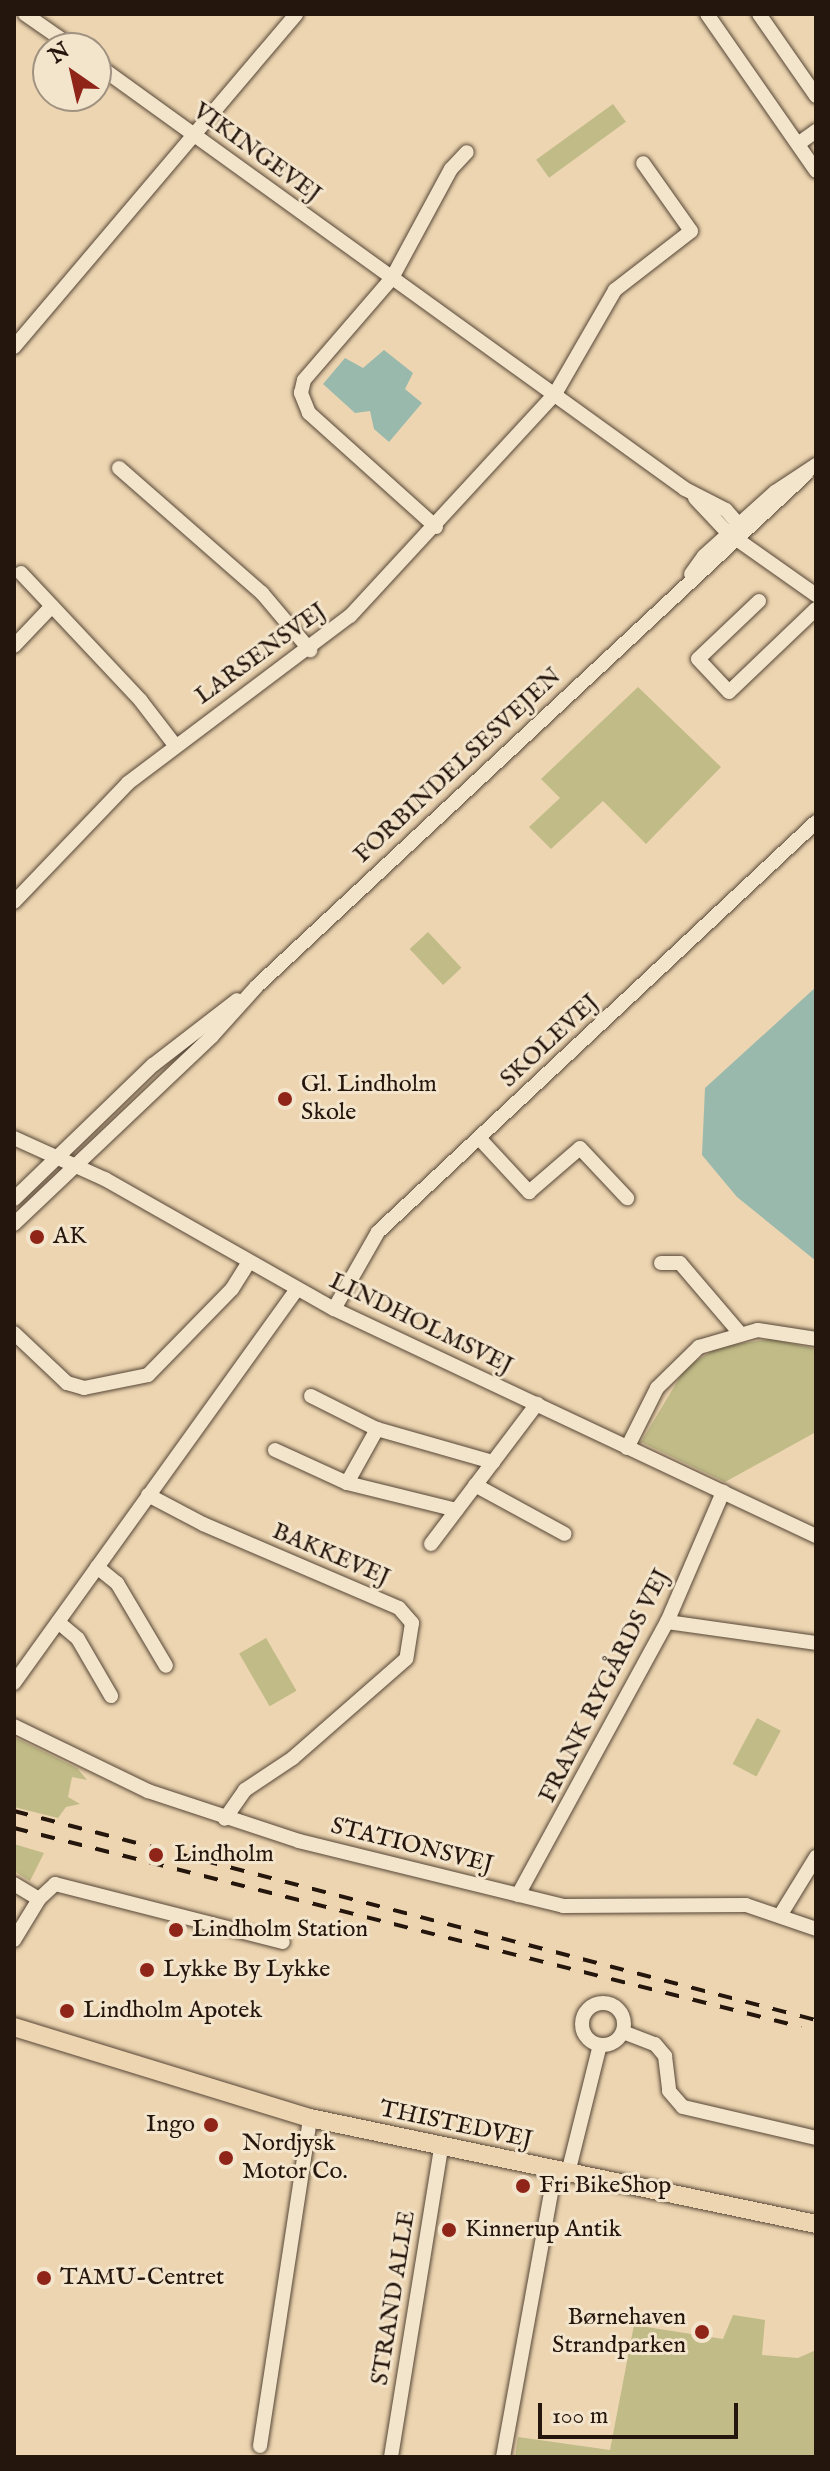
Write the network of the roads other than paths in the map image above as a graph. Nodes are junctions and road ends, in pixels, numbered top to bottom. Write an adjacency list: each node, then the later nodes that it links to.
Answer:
1 (25, 14): 5 (street)
2 (296, 14): 9 (street)
3 (707, 14): 10 (street)
4 (759, 14): 7 (street)
5 (51, 32)
6 (112, 76): 9 (street, VIKINGEVEJ)
7 (816, 96)
8 (816, 131): 10 (street)
9 (194, 135): 14 (street, VIKINGEVEJ); 15 (street)
10 (798, 144): 13 (street)
11 (467, 152): 14 (street)
12 (643, 163): 16 (street)
13 (816, 171)
14 (392, 278): 16 (street, VIKINGEVEJ); 19 (street)
15 (14, 347)
16 (555, 394): 19 (street, LARSENSVEJ); 20 (street, VIKINGEVEJ)
17 (119, 468): 27 (street)
18 (811, 470): 20 (street, FORBINDELSESVEJEN)
19 (436, 527): 27 (street, LARSENSVEJ)
20 (735, 532): 22 (street); 31 (street, FORBINDELSESVEJEN)
21 (21, 573): 24 (street)
22 (816, 595)
23 (759, 601): 25 (street)
24 (52, 606): 26 (street); 28 (street)
25 (816, 609)
26 (14, 646)
27 (310, 650): 28 (street, LARSENSVEJ)
28 (174, 744): 30 (street, LARSENSVEJ)
29 (816, 822): 33 (street, SKOLEVEJ)
30 (14, 902)
31 (257, 986): 34 (street, FORBINDELSESVEJEN); 35 (street, FORBINDELSESVEJEN)
32 (14, 1138): 34 (street, LINDHOLMSVEJ)
33 (479, 1138): 36 (street); 42 (street, SKOLEVEJ)
34 (56, 1157): 35 (street, LINDHOLMSVEJ); 37 (street, FORBINDELSESVEJEN)
35 (76, 1166): 38 (street, FORBINDELSESVEJEN); 39 (street, LINDHOLMSVEJ)
36 (627, 1198)
37 (14, 1199)
38 (14, 1224)
39 (248, 1263): 41 (street, LINDHOLMSVEJ); 44 (street)
40 (661, 1263): 43 (street)
41 (297, 1289): 42 (street, LINDHOLMSVEJ); 55 (street)
42 (334, 1309): 47 (street, LINDHOLMSVEJ)
43 (739, 1332): 45 (street); 49 (street)
44 (14, 1333)
45 (816, 1339)
46 (311, 1396): 48 (street)
47 (537, 1404): 49 (street, LINDHOLMSVEJ); 51 (street)
48 (377, 1429): 51 (street); 52 (street)
49 (627, 1448): 54 (street, LINDHOLMSVEJ)
50 (275, 1450): 52 (street)
51 (493, 1462): 53 (street)
52 (347, 1483): 56 (street)
53 (475, 1485): 56 (street); 57 (street)
54 (723, 1492): 58 (street, LINDHOLMSVEJ); 62 (street, FRANK RYGÅRDS VEJ)
55 (148, 1495): 60 (street); 68 (street, BAKKEVEJ)
56 (457, 1510): 59 (street)
57 (565, 1534)
58 (816, 1536)
59 (431, 1544)
60 (97, 1567): 61 (street); 64 (street)
61 (58, 1622): 65 (street); 66 (street)
62 (667, 1622): 63 (street); 71 (street, FRANK RYGÅRDS VEJ)
63 (816, 1643)
64 (166, 1666)
65 (14, 1683)
66 (111, 1696)
67 (14, 1726): 68 (street, STATIONSVEJ)
68 (225, 1819): 71 (street, STATIONSVEJ)
69 (816, 1857): 73 (street)
70 (14, 1884): 72 (street)
71 (518, 1895): 73 (street, STATIONSVEJ)
72 (39, 1899): 75 (street); 76 (street)
73 (781, 1914): 74 (street, STATIONSVEJ)
74 (816, 1929)
75 (14, 1940)
76 (283, 1942)
77 (14, 2027): 81 (main road, THISTEDVEJ)
78 (623, 2032): 80 (street); 80 (street); 83 (street)
79 (14, 2041): 81 (main road, THISTEDVEJ)
80 (600, 2045): 85 (street)
81 (91, 2053): 82 (main road, THISTEDVEJ)
82 (310, 2118): 84 (main road, THISTEDVEJ); 87 (street)
83 (816, 2138)
84 (441, 2147): 85 (main road, THISTEDVEJ); 88 (street, STRAND ALLE)
85 (562, 2171): 86 (main road, THISTEDVEJ); 89 (street)
86 (816, 2224)
87 (260, 2446)
88 (391, 2457)
89 (503, 2457)

